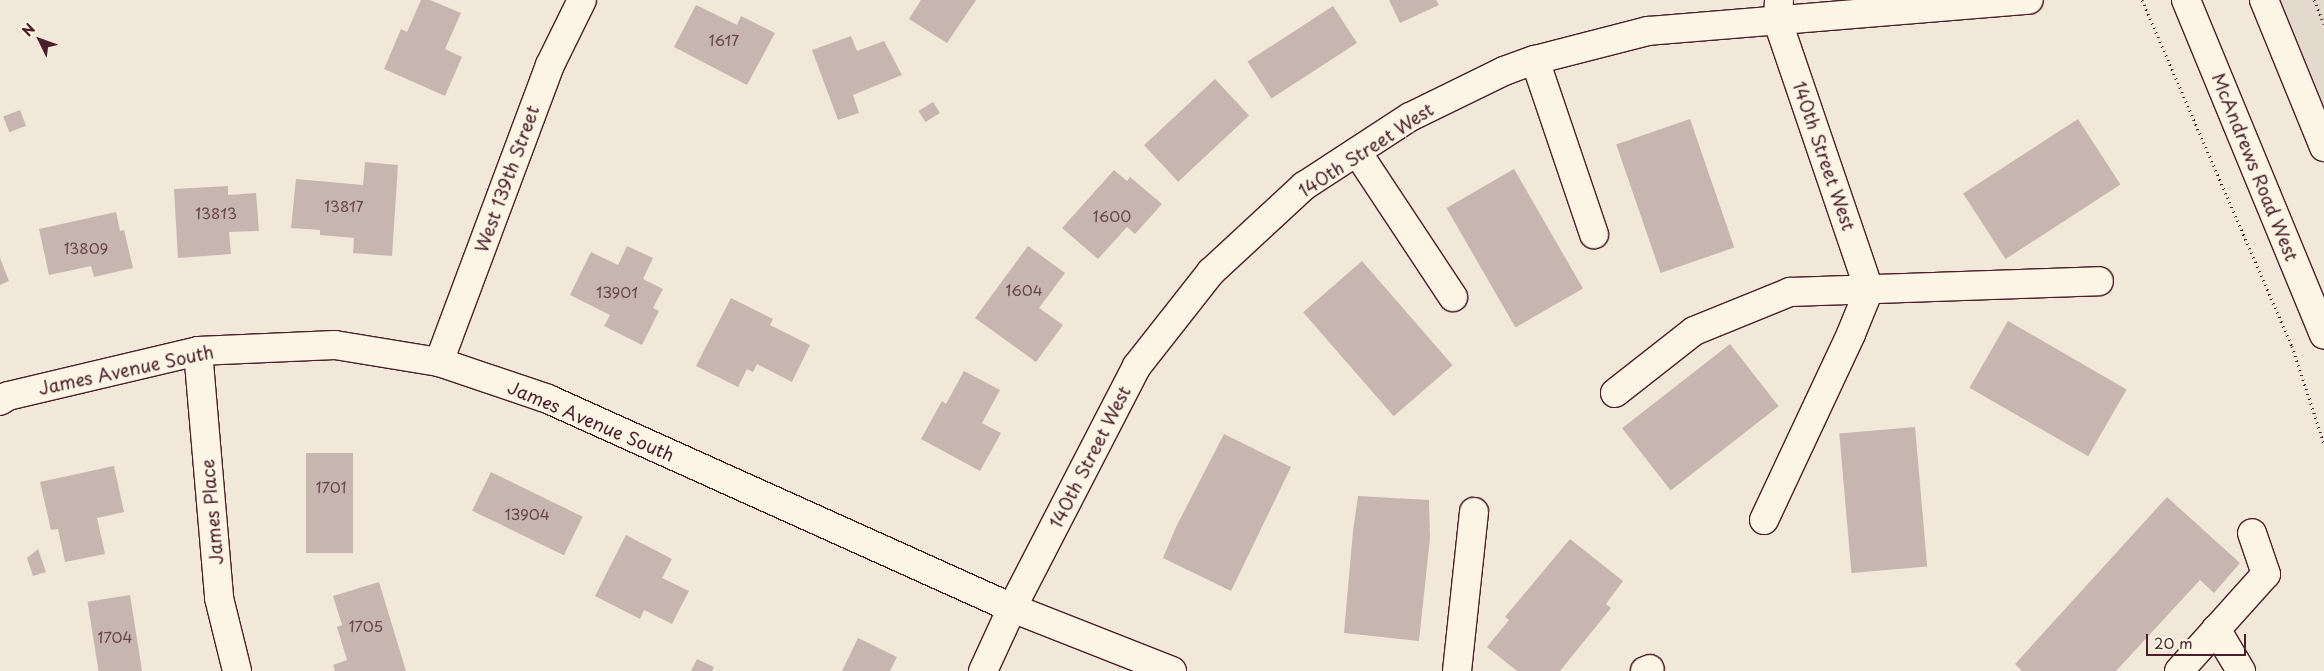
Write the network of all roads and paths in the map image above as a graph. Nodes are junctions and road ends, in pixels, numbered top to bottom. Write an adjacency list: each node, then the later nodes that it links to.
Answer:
1 (582, 0): 18 (street, West 139th Street)
2 (2028, 0): 7 (street, 140th Street West)
3 (2142, 0): 21 (path)
4 (2186, 0): 16 (street, McAndrews Road West)
5 (2264, 0): 10 (street)
6 (2314, 0): 8 (path)
7 (1779, 11): 9 (street, 140th Street West); 14 (street, 140th Street West)
8 (2324, 24)
9 (1535, 60): 11 (street, 140th Street West); 12 (street)
10 (2324, 147)
11 (1357, 152): 15 (street); 25 (street, 140th Street West)
12 (1594, 234)
13 (2099, 281): 14 (street)
14 (1869, 290): 19 (street); 23 (street)
15 (1453, 296)
16 (2324, 335)
17 (198, 351): 18 (street, James Avenue South); 20 (street, James Avenue South); 27 (street, James Place)
18 (439, 362): 25 (street, James Avenue South)
19 (1615, 393)
20 (0, 400)
21 (2324, 444)
22 (1474, 512): 30 (street)
23 (1764, 520)
24 (2252, 533): 26 (street)
25 (1012, 608): 28 (street, 140th Street West); 29 (street)
26 (2216, 629): 31 (street); 32 (street)
27 (237, 671)
28 (983, 671)
29 (1172, 671)
30 (1457, 671)
31 (2178, 671)
32 (2241, 671)

